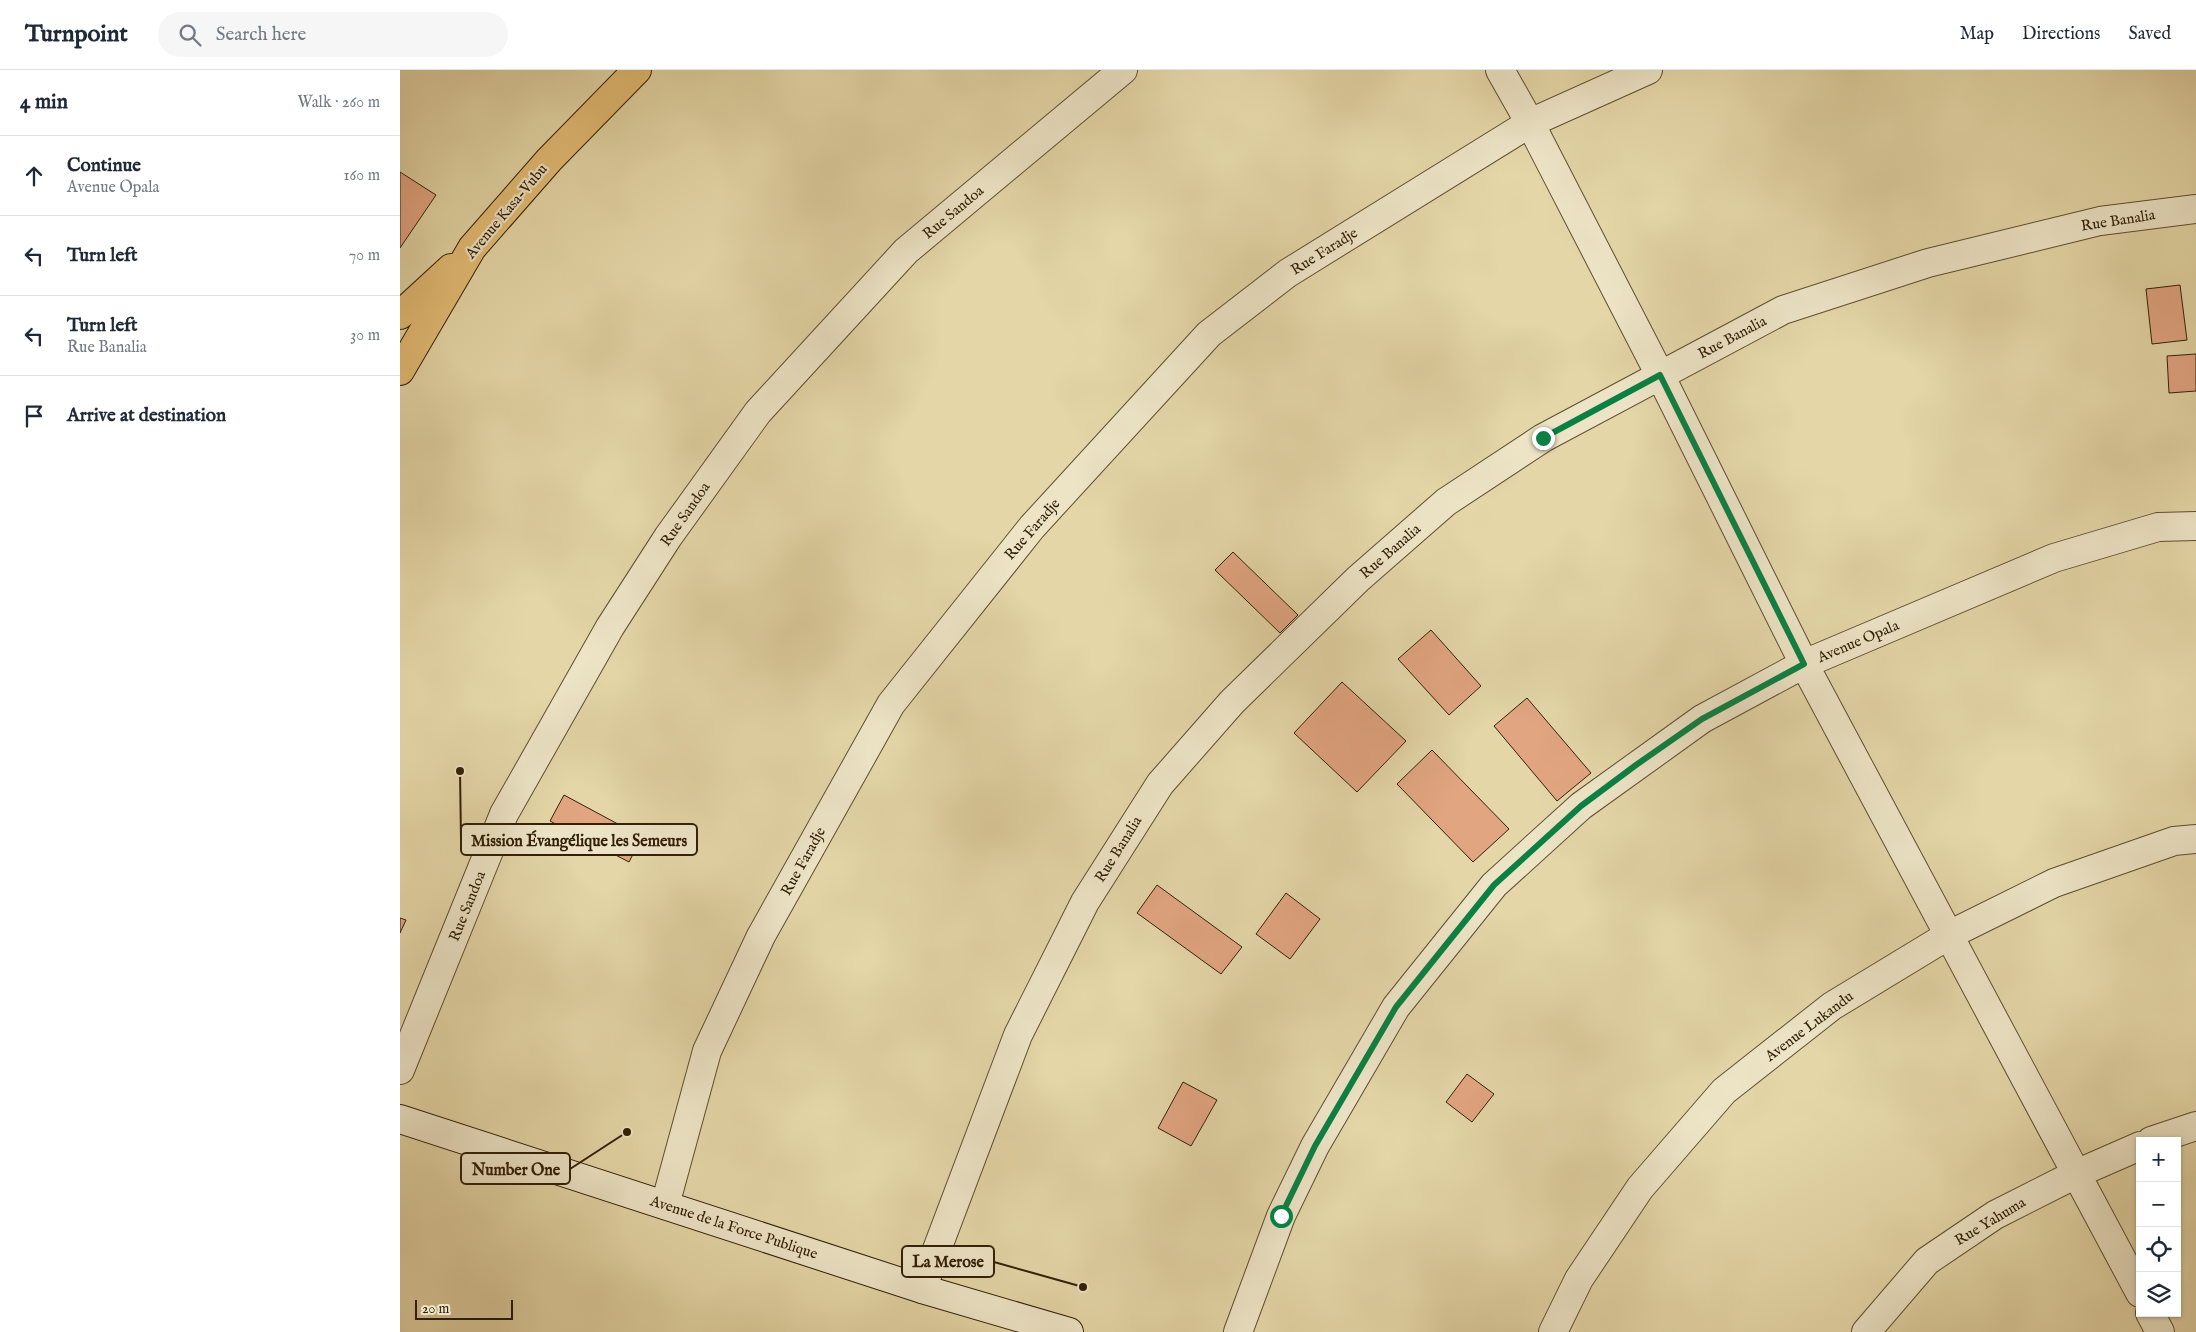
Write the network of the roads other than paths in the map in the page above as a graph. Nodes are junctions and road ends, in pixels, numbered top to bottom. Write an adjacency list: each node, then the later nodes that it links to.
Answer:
1 (637, 70): 7 (main road, Avenue Kasa-Vubu)
2 (1123, 70): 15 (street, Rue Sandoa)
3 (1500, 70): 5 (street)
4 (1648, 70): 5 (street, Rue Faradje)
5 (1530, 123): 10 (street); 21 (street, Rue Faradje)
6 (2196, 208): 10 (street, Rue Banalia)
7 (472, 248): 8 (main road); 9 (main road, Avenue Kasa-Vubu)
8 (400, 315)
9 (400, 371)
10 (1660, 375): 12 (street); 23 (street, Rue Banalia)
11 (2196, 526): 12 (street, Avenue Opala)
12 (1804, 664): 14 (street); 26 (street, Avenue Opala)
13 (2196, 839): 14 (street, Avenue Lukandu)
14 (1949, 935): 20 (street); 27 (street, Avenue Lukandu)
15 (400, 1070)
16 (400, 1119): 21 (street, Avenue de la Force Publique)
17 (2196, 1126): 18 (street)
18 (2163, 1137)
19 (2136, 1148): 20 (street, Rue Yahuma)
20 (2076, 1174): 22 (street); 28 (street, Rue Yahuma)
21 (665, 1204): 23 (street, Avenue de la Force Publique)
22 (2136, 1286)
23 (922, 1289): 25 (street, Avenue de la Force Publique)
24 (2152, 1317): 29 (street)
25 (1069, 1332)
26 (1238, 1332)
27 (1553, 1332)
28 (1866, 1332)
29 (2160, 1332)

